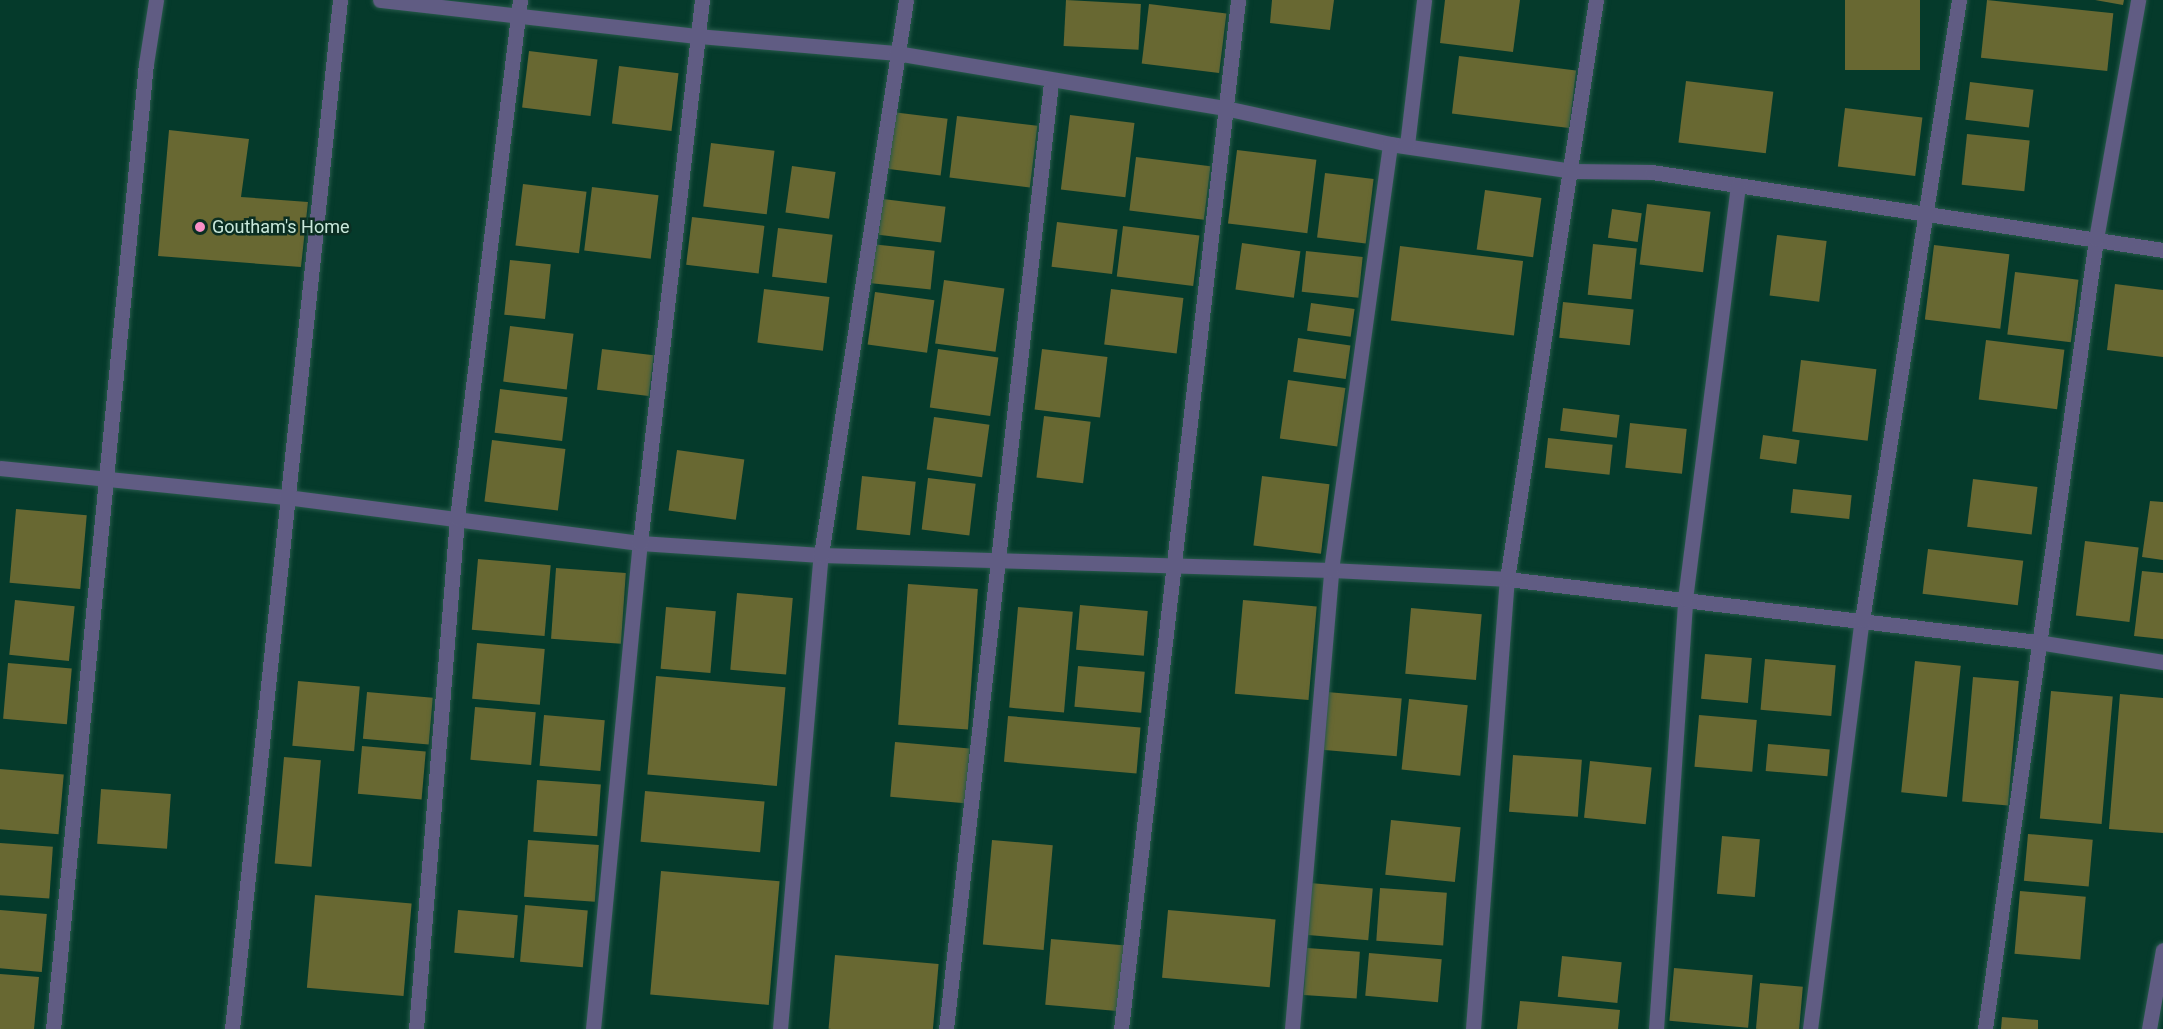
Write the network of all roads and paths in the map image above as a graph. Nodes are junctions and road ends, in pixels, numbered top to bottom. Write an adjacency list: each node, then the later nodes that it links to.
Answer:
1 (156, 0): 24 (street)
2 (340, 0): 25 (street)
3 (380, 0): 11 (street)
4 (702, 0): 12 (street)
5 (906, 0): 13 (street)
6 (1239, 0): 15 (street)
7 (1424, 0): 17 (street)
8 (1596, 0): 18 (street)
9 (1959, 0): 20 (street)
10 (2138, 0): 21 (street)
11 (520, 7): 12 (street); 26 (street)
12 (698, 36): 13 (street); 27 (street)
13 (896, 53): 14 (street); 28 (street)
14 (1051, 82): 15 (street); 29 (street)
15 (1225, 108): 16 (street); 30 (street)
16 (1390, 144): 17 (street); 31 (street)
17 (1407, 145): 18 (street)
18 (1572, 171): 19 (street); 32 (street)
19 (1738, 186): 20 (street); 33 (street)
20 (1924, 214): 21 (street); 34 (street)
21 (2096, 239): 22 (street); 35 (street)
22 (2163, 250)
23 (0, 468): 24 (street)
24 (109, 479): 25 (street); 38 (street)
25 (286, 497): 26 (street); 39 (street)
26 (457, 518): 27 (street); 40 (street)
27 (640, 543): 28 (street); 41 (street)
28 (821, 555): 29 (street); 42 (street)
29 (995, 560): 30 (street); 43 (street)
30 (1171, 566): 31 (street); 44 (street)
31 (1331, 570): 32 (street); 45 (street)
32 (1507, 579): 33 (street); 46 (street)
33 (1685, 599): 34 (street); 47 (street)
34 (1862, 620): 35 (street); 48 (street)
35 (2038, 642): 36 (street); 49 (street)
36 (2163, 662)
37 (2163, 950): 50 (street)
38 (53, 1029)
39 (232, 1029)
40 (416, 1029)
41 (593, 1029)
42 (780, 1029)
43 (946, 1029)
44 (1121, 1029)
45 (1292, 1029)
46 (1473, 1029)
47 (1656, 1029)
48 (1810, 1029)
49 (1985, 1029)
50 (2149, 1029)

